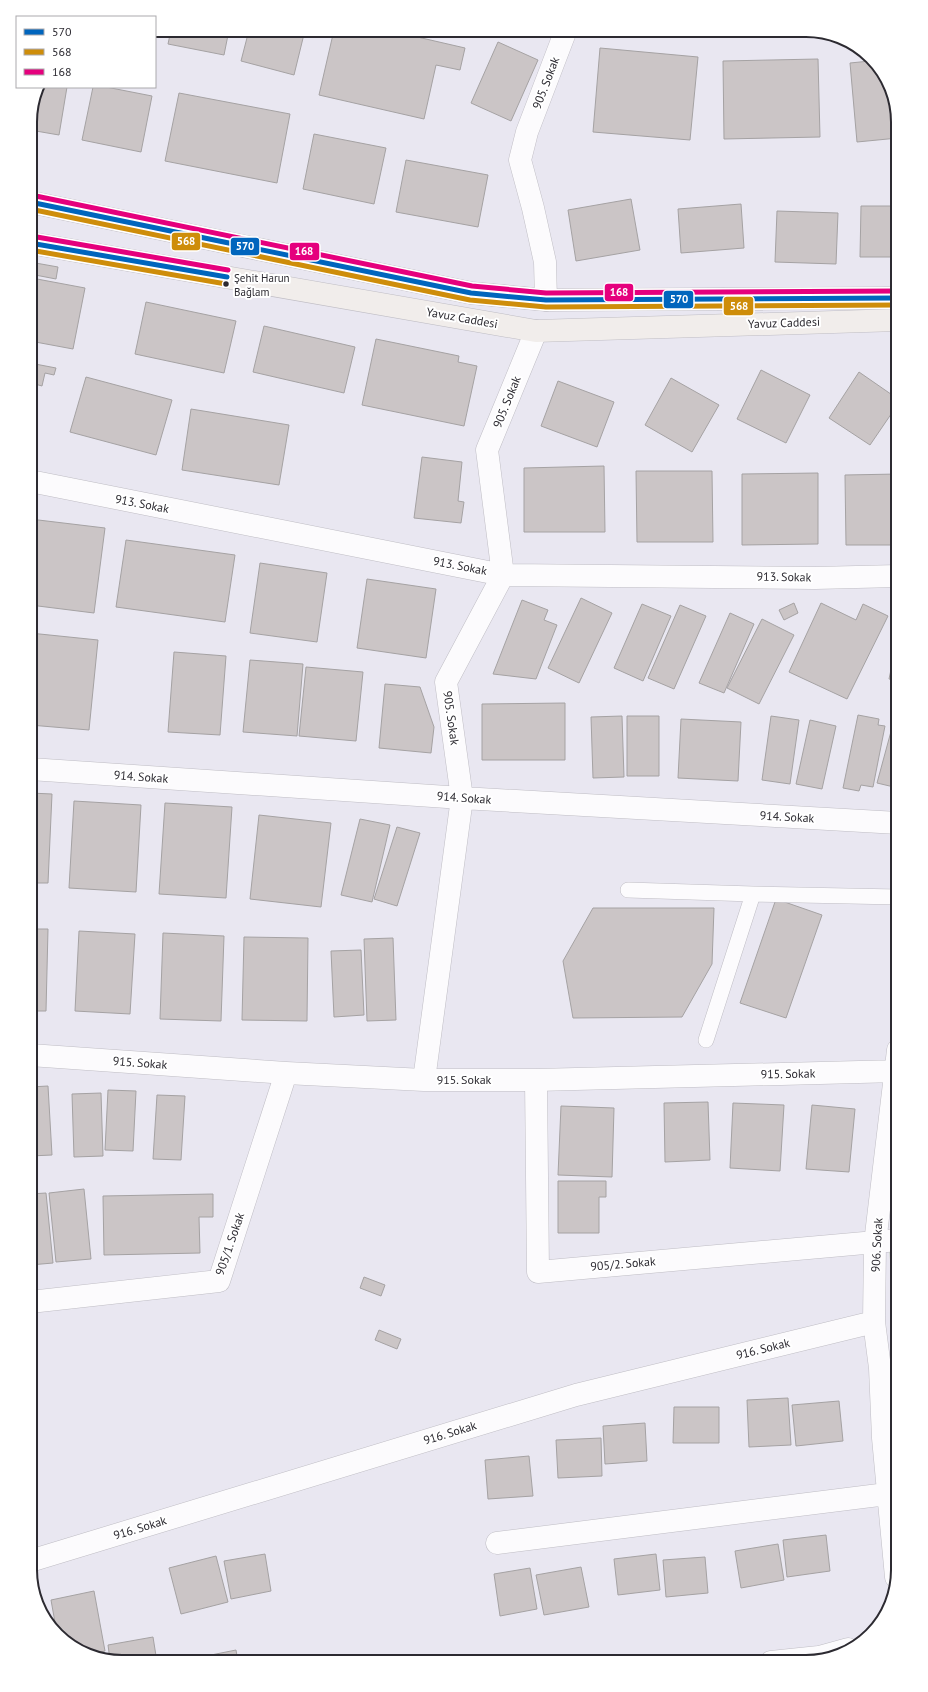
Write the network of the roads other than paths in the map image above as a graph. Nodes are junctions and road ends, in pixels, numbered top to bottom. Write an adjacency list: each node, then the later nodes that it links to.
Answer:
1 (563, 37): 5 (street, 905. Sokak)
2 (37, 203): 5 (main road, Yavuz Caddesi)
3 (37, 244): 7 (main road, Yavuz Caddesi)
4 (891, 298): 5 (main road, Yavuz Caddesi)
5 (546, 300)
6 (891, 320): 7 (main road, Yavuz Caddesi)
7 (536, 331): 9 (street, 905. Sokak)
8 (37, 483): 9 (street, 913. Sokak)
9 (503, 575): 10 (street, 913. Sokak); 12 (street, 905. Sokak)
10 (891, 576)
11 (37, 769): 12 (street, 914. Sokak)
12 (462, 798): 13 (street, 914. Sokak); 21 (street, 905. Sokak)
13 (891, 823)
14 (628, 890): 15 (lane)
15 (753, 894): 16 (lane); 17 (lane)
16 (891, 897)
17 (706, 1040)
18 (37, 1055): 20 (street, 915. Sokak)
19 (891, 1064): 22 (street, 915. Sokak)
20 (286, 1073): 21 (street, 915. Sokak); 26 (street, 905/1. Sokak)
21 (424, 1080): 22 (street, 915. Sokak)
22 (536, 1080): 25 (street, 905/2. Sokak)
23 (891, 1113): 25 (street, 906. Sokak)
24 (891, 1241): 25 (street, 905/2. Sokak)
25 (875, 1243): 27 (street, 906. Sokak)
26 (37, 1301)
27 (874, 1322): 28 (street, 906. Sokak); 31 (street, 916. Sokak)
28 (887, 1494): 29 (street, 906. Sokak); 30 (street)
29 (891, 1531)
30 (497, 1543)
31 (37, 1559)

